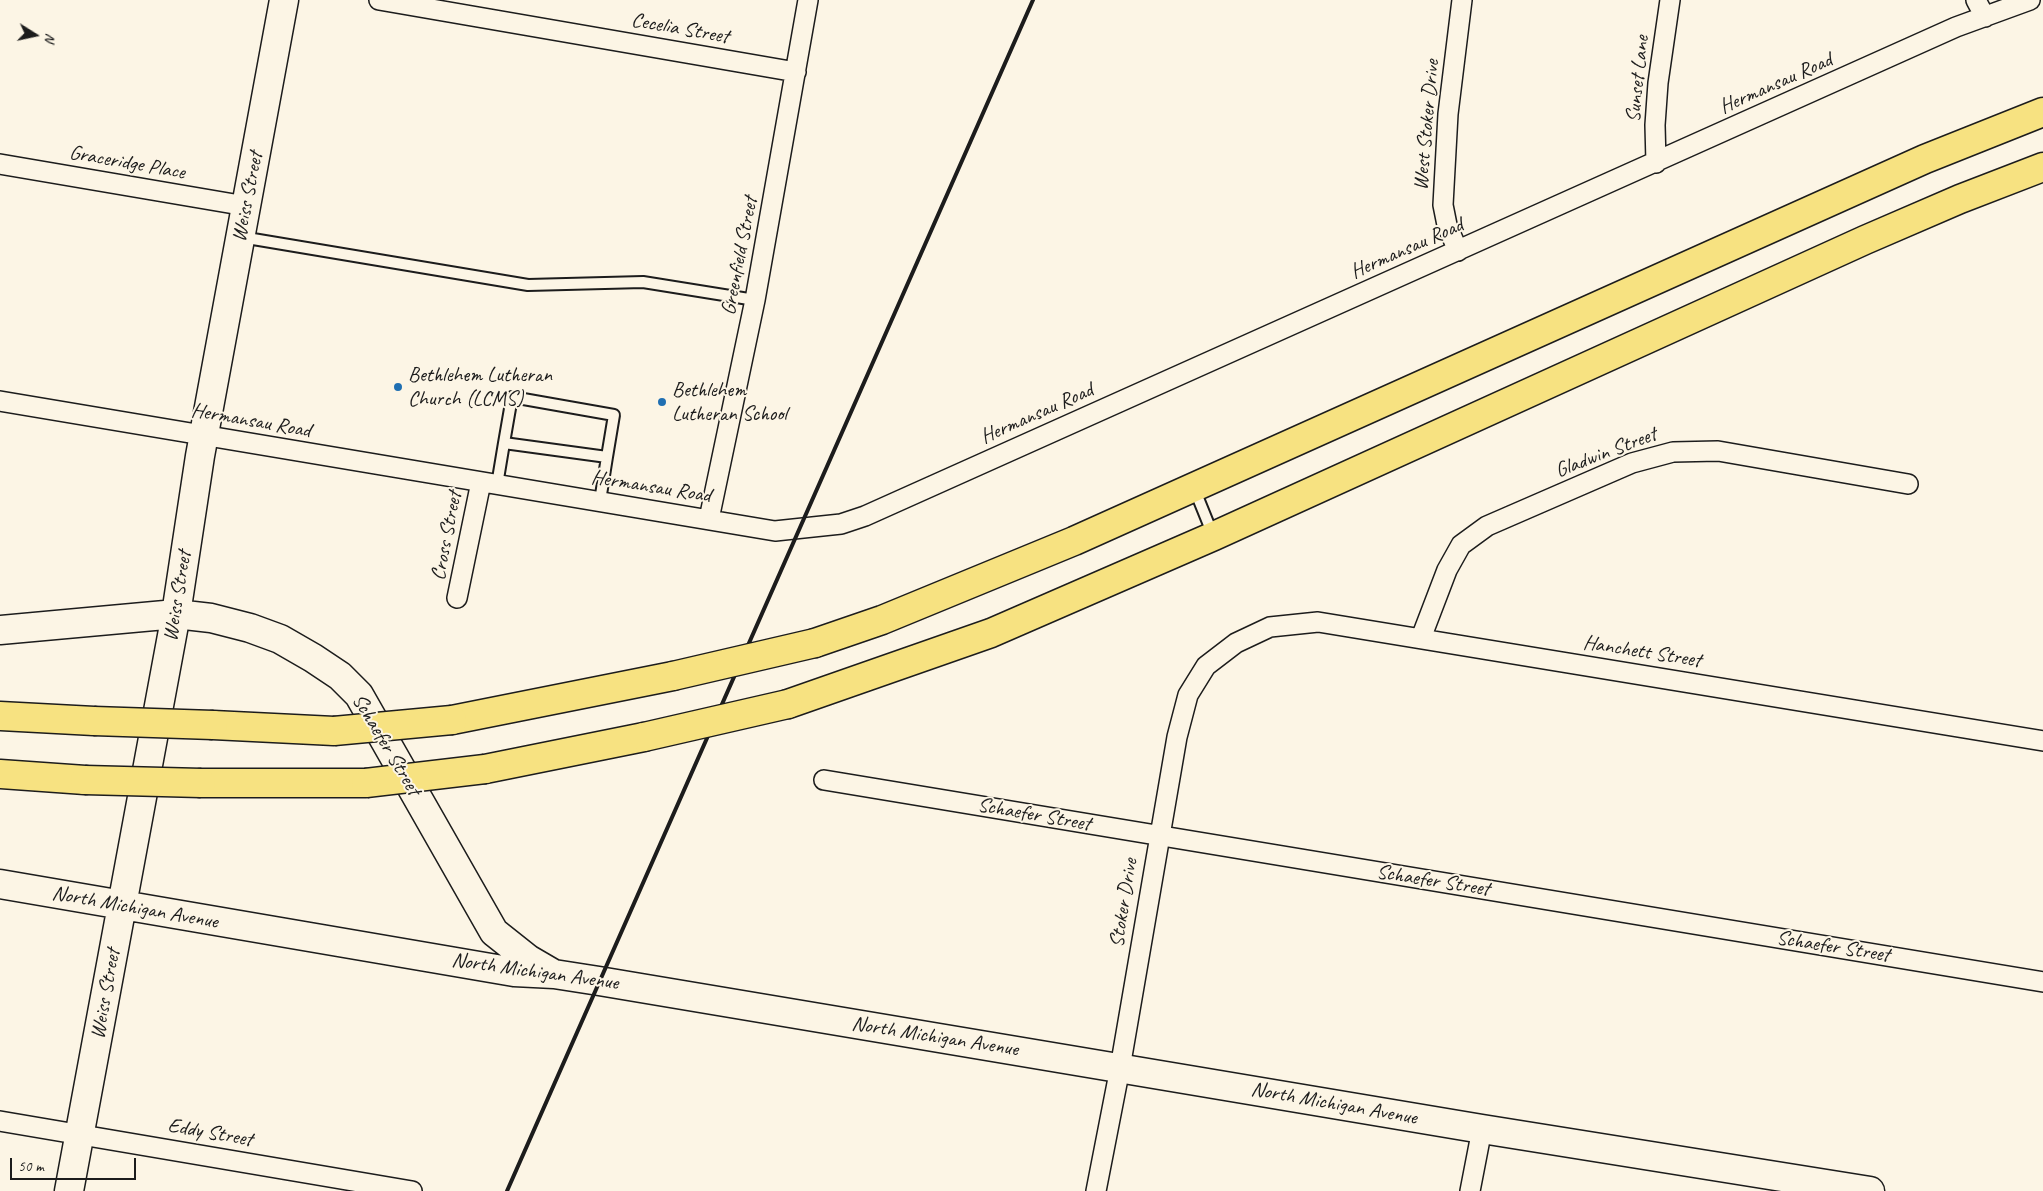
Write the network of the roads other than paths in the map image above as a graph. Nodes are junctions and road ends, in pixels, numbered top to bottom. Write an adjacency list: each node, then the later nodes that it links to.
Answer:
1 (284, 0): 14 (street, Weiss Street)
2 (379, 0): 9 (street, Cecelia Street)
3 (808, 0): 9 (street, Greenfield Street)
4 (1462, 0): 16 (street, West Stoker Drive)
5 (1670, 0): 11 (street, Sunset Lane)
6 (1976, 0): 8 (street)
7 (2030, 0): 8 (street, Hermansau Road)
8 (1985, 17): 11 (street, Hermansau Road)
9 (796, 72): 17 (street, Greenfield Street)
10 (2043, 112): 24 (highway)
11 (1656, 163): 16 (street, Hermansau Road)
12 (0, 164): 14 (street, Graceridge Place)
13 (2043, 167): 27 (highway)
14 (246, 206): 15 (street, Weiss Street)
15 (240, 237): 17 (lane); 19 (street, Weiss Street)
16 (1458, 251): 26 (street, Hermansau Road)
17 (755, 300): 26 (street, Greenfield Street)
18 (0, 401): 19 (street, Hermansau Road)
19 (204, 435): 22 (street, Hermansau Road); 29 (street, Weiss Street)
20 (504, 442): 21 (lane); 21 (lane); 22 (lane)
21 (607, 457): 25 (lane)
22 (489, 484): 25 (street, Hermansau Road); 28 (street, Cross Street)
23 (1908, 484): 31 (street, Gladwin Street)
24 (1194, 487): 27 (lane); 33 (highway, bridge)
25 (600, 501): 26 (street, Hermansau Road)
26 (709, 519)
27 (1214, 536): 35 (highway, bridge)
28 (457, 598)
29 (176, 614): 30 (street, Schaefer Street); 39 (street, Weiss Street); 40 (street, Schaefer Street)
30 (0, 630)
31 (1421, 638): 32 (street, Hanchett Street); 34 (street, Hanchett Street)
32 (1236, 643): 37 (street, Stoker Drive)
33 (0, 716)
34 (2043, 741)
35 (0, 774)
36 (824, 780): 37 (street, Schaefer Street)
37 (1158, 836): 43 (street, Schaefer Street); 44 (street, Stoker Drive)
38 (0, 884): 39 (street, North Michigan Avenue)
39 (123, 906): 41 (street, North Michigan Avenue); 47 (street, Weiss Street)
40 (494, 932): 41 (street); 42 (street, Schaefer Street)
41 (480, 965): 42 (street, North Michigan Avenue)
42 (554, 974): 44 (street, North Michigan Avenue)
43 (2043, 982)
44 (1120, 1068): 46 (street, North Michigan Avenue); 50 (street, Stoker Drive)
45 (0, 1121): 47 (street, Eddy Street)
46 (1482, 1129): 51 (street); 52 (street, North Michigan Avenue)
47 (81, 1134): 48 (street, Weiss Street); 49 (street, Eddy Street)
48 (69, 1191)
49 (412, 1191)
50 (1096, 1191)
51 (1470, 1191)
52 (1870, 1191)

